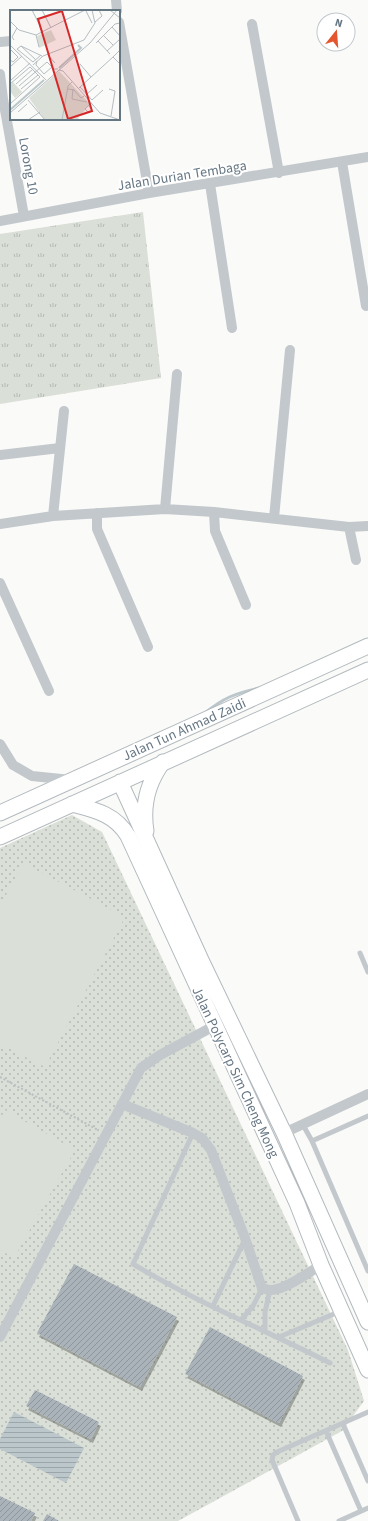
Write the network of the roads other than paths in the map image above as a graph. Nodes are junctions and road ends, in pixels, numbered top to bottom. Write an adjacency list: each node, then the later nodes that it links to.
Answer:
1 (116, 0): 2 (street)
2 (117, 10)
3 (252, 24): 11 (street)
4 (120, 29): 13 (street)
5 (10, 41): 6 (street)
6 (0, 42)
7 (0, 74): 8 (street, Lorong 10)
8 (2, 100): 14 (street, Lorong 10)
9 (368, 157): 10 (street, Jalan Durian Tembaga)
10 (342, 162): 11 (street, Jalan Durian Tembaga); 16 (street)
11 (279, 172): 12 (street, Jalan Durian Tembaga)
12 (210, 184): 13 (street, Jalan Durian Tembaga); 17 (street)
13 (149, 194): 14 (street, Jalan Durian Tembaga)
14 (24, 216): 15 (street, Jalan Durian Tembaga)
15 (0, 221)
16 (366, 306)
17 (232, 328)
18 (290, 350): 27 (street)
19 (177, 374): 23 (street)
20 (64, 411): 21 (street)
21 (60, 448): 22 (street); 26 (street)
22 (0, 455)
23 (165, 509): 24 (street); 25 (street)
24 (214, 512): 27 (street); 33 (street)
25 (97, 513): 26 (street); 35 (street)
26 (53, 516): 28 (street)
27 (274, 518): 29 (street)
28 (0, 524)
29 (349, 526): 30 (street); 31 (street)
30 (368, 526)
31 (356, 560)
32 (0, 583): 37 (street)
33 (246, 605)
34 (368, 646): 40 (street, Jalan Tun Ahmad Zaidi)
35 (148, 647)
36 (368, 670): 39 (street, Jalan Tun Ahmad Zaidi)
37 (49, 691)
38 (0, 744): 40 (street)
39 (163, 762): 41 (street, Jalan Tun Ahmad Zaidi); 45 (street)
40 (72, 780): 43 (street, Jalan Tun Ahmad Zaidi)
41 (120, 782): 42 (street, Jalan Tun Ahmad Zaidi); 45 (street, Jalan Polycarp Sim Cheng Mong)
42 (72, 804): 44 (street, Jalan Tun Ahmad Zaidi); 49 (street, Jalan Polycarp Sim Cheng Mong)
43 (0, 813)
44 (0, 837)
45 (148, 842): 47 (street, Jalan Polycarp Sim Cheng Mong)
46 (360, 953): 48 (lane)
47 (201, 960): 49 (street); 56 (street, Jalan Polycarp Sim Cheng Mong)
48 (368, 972)
49 (214, 1026): 51 (street, Jalan Polycarp Sim Cheng Mong); 52 (street)
50 (368, 1094): 54 (street)
51 (250, 1101): 56 (street); 58 (street, Jalan Polycarp Sim Cheng Mong)
52 (122, 1104): 55 (street); 70 (street)
53 (368, 1116): 57 (lane)
54 (303, 1125): 56 (street); 57 (lane)
55 (193, 1133): 59 (street); 65 (lane)
56 (284, 1133): 58 (street); 68 (street, Jalan Polycarp Sim Cheng Mong)
57 (312, 1141): 61 (lane)
58 (297, 1203): 62 (street, Jalan Polycarp Sim Cheng Mong)
59 (245, 1238): 64 (street); 65 (lane)
60 (368, 1252): 61 (lane)
61 (361, 1255): 63 (lane)
62 (321, 1265): 64 (street); 66 (street, Jalan Polycarp Sim Cheng Mong)
63 (368, 1271)
64 (266, 1289): 67 (lane); 69 (lane)
65 (213, 1306): 67 (lane)
66 (342, 1311): 71 (lane); 73 (street, Jalan Polycarp Sim Cheng Mong)
67 (241, 1320): 69 (lane)
68 (368, 1322)
69 (265, 1330): 71 (lane)
70 (0, 1337)
71 (279, 1337): 72 (lane)
72 (330, 1363)
73 (368, 1370)
74 (368, 1412): 75 (lane)
75 (343, 1424): 76 (lane); 77 (lane)
76 (326, 1431): 79 (lane); 80 (lane)
77 (368, 1482)
78 (368, 1508): 79 (lane)
79 (361, 1511): 81 (lane)
80 (298, 1521)
81 (339, 1521)

